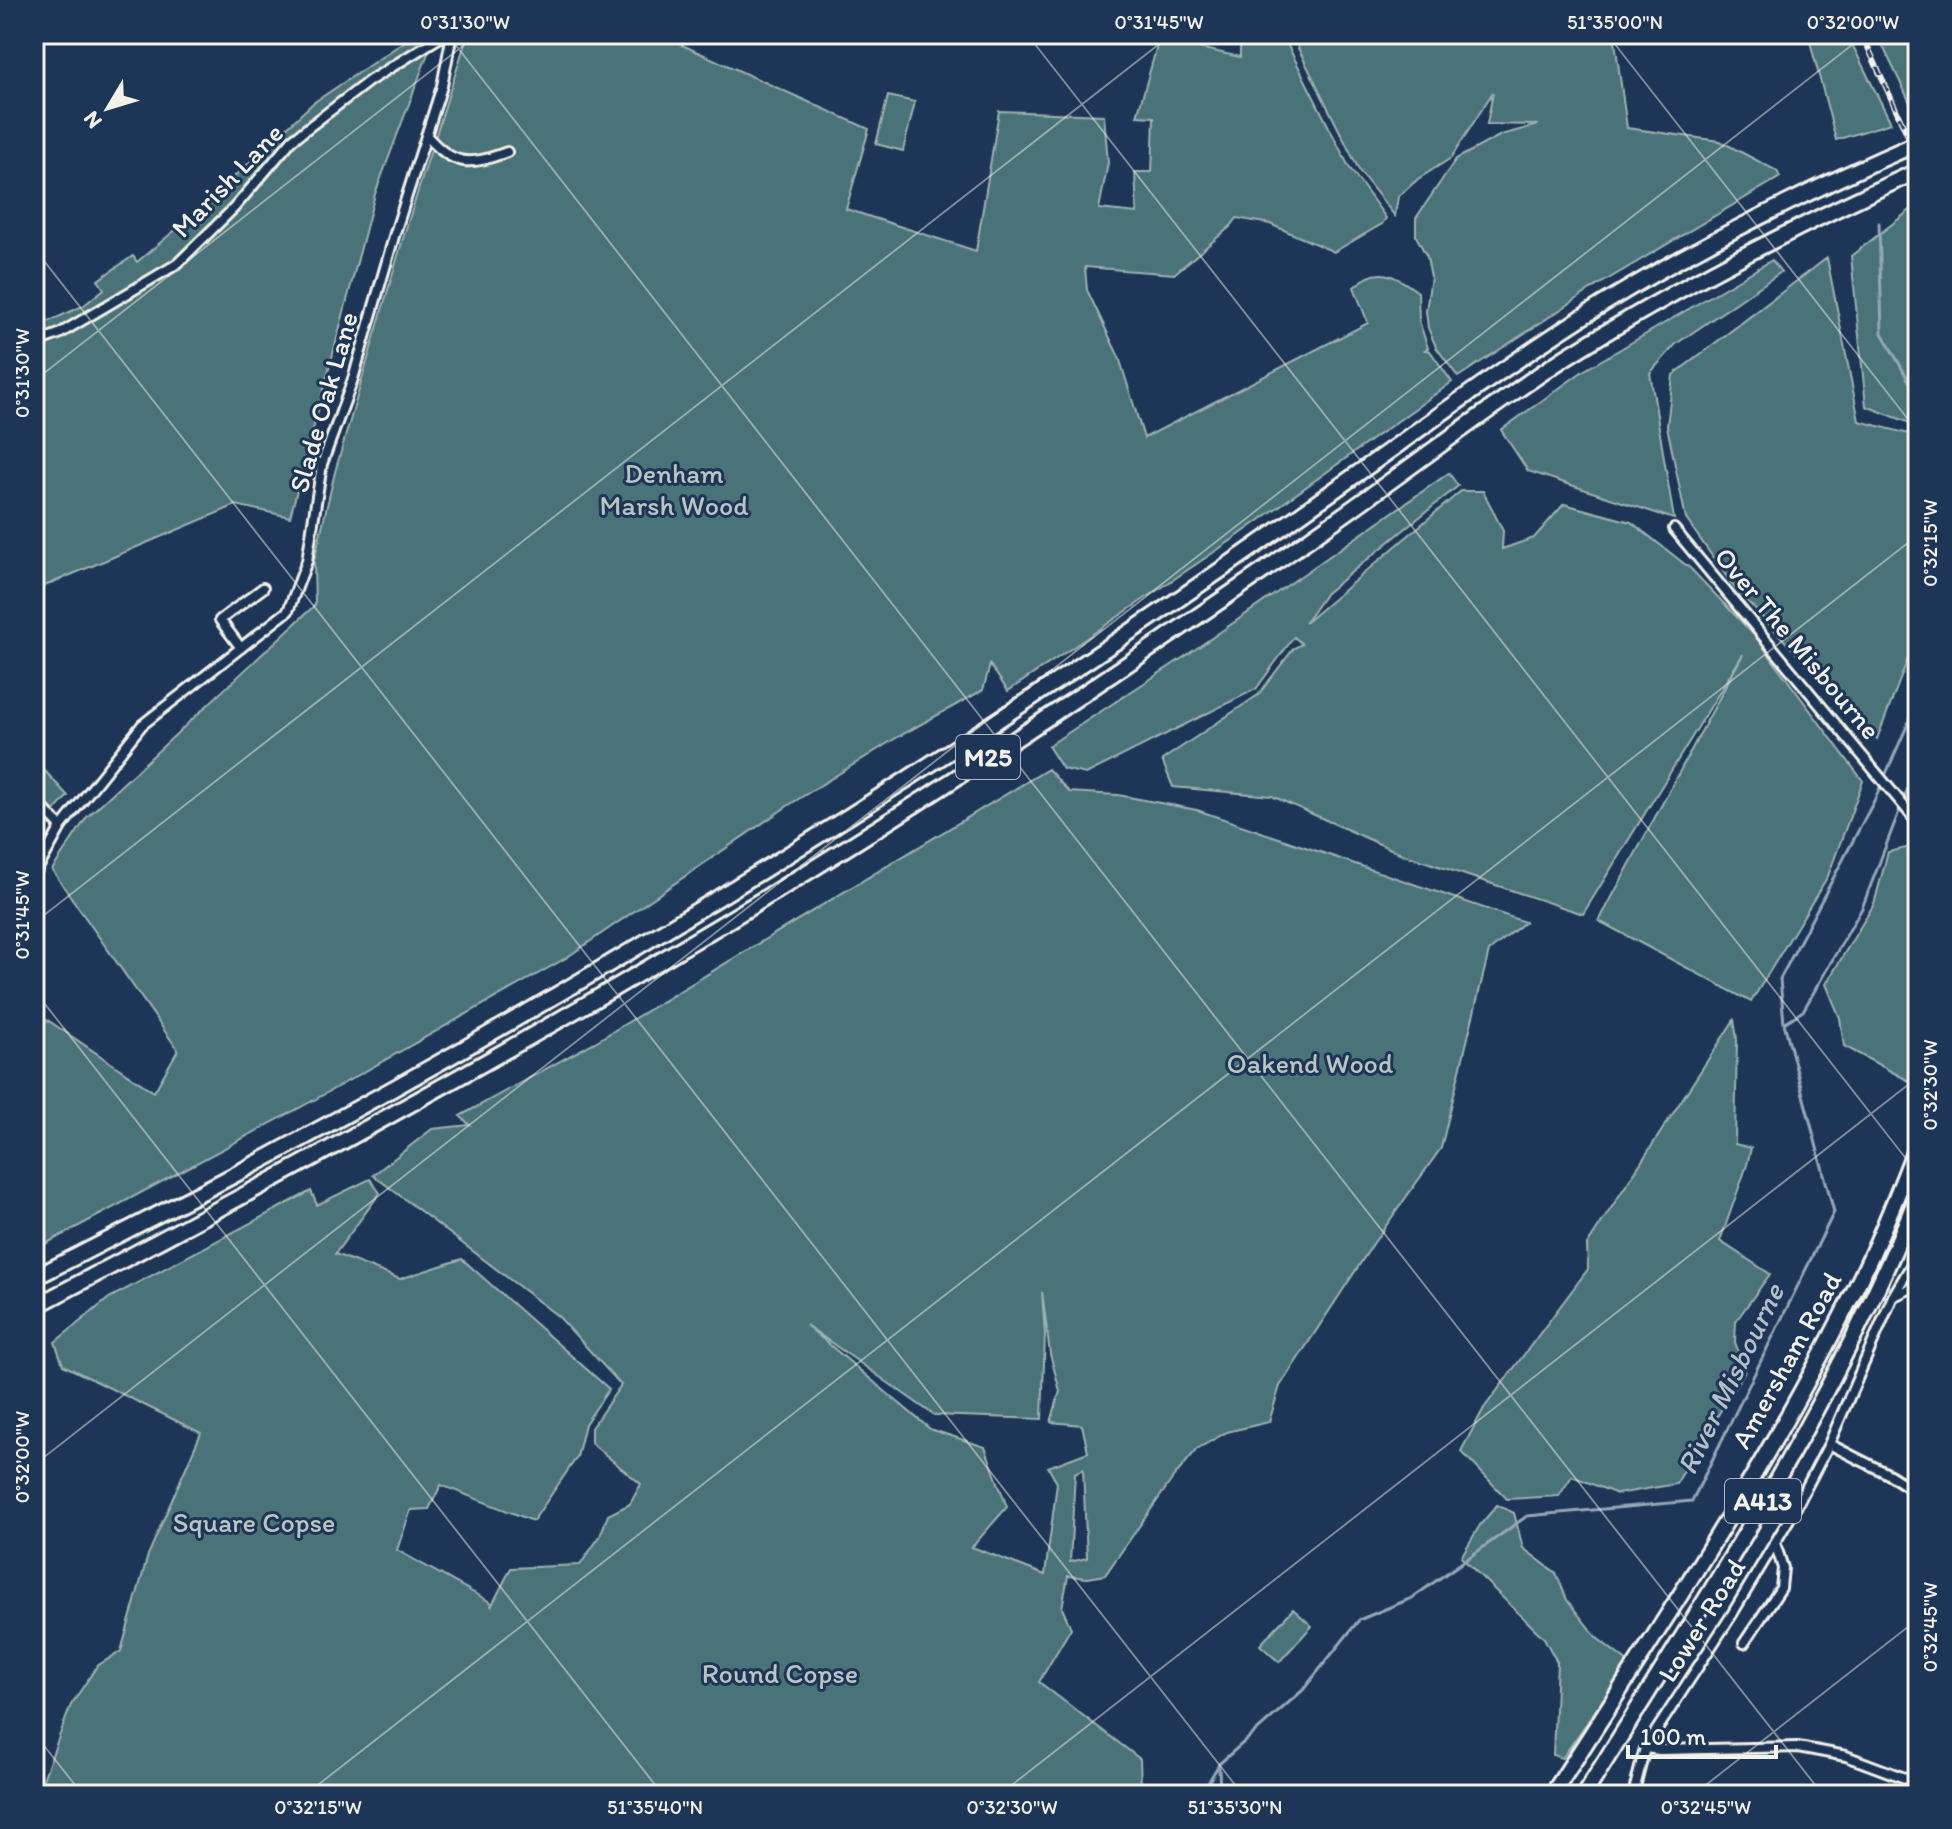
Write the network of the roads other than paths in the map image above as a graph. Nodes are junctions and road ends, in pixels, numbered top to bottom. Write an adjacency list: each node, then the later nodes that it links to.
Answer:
1 (445, 34): 7 (street, Marish Lane)
2 (452, 34): 3 (street, Slade Oak Lane)
3 (426, 135): 5 (street); 10 (street, Slade Oak Lane)
4 (1918, 143): 18 (highway, M25)
5 (507, 152)
6 (1918, 171): 21 (highway, M25)
7 (34, 343)
8 (1674, 529): 12 (street, Over The Misbourne)
9 (263, 588): 10 (street)
10 (241, 648): 13 (street, Slade Oak Lane)
11 (34, 799): 13 (street)
12 (1918, 823)
13 (61, 827): 14 (street, Slade Oak Lane)
14 (34, 875)
15 (1918, 1142): 28 (highway, Amersham Road / A413)
16 (1918, 1194): 29 (highway, A413)
17 (1918, 1254): 20 (street, Lower Road)
18 (34, 1278)
19 (1918, 1285): 20 (street)
20 (1893, 1296): 22 (street, Lower Road)
21 (34, 1307)
22 (1829, 1444): 23 (street); 24 (street, Lower Road)
23 (1918, 1493)
24 (1775, 1543): 25 (street); 26 (street, Lower Road)
25 (1744, 1643)
26 (1645, 1748): 27 (street); 30 (street, Lower Road)
27 (1918, 1783)
28 (1552, 1795)
29 (1584, 1795)
30 (1633, 1795)

